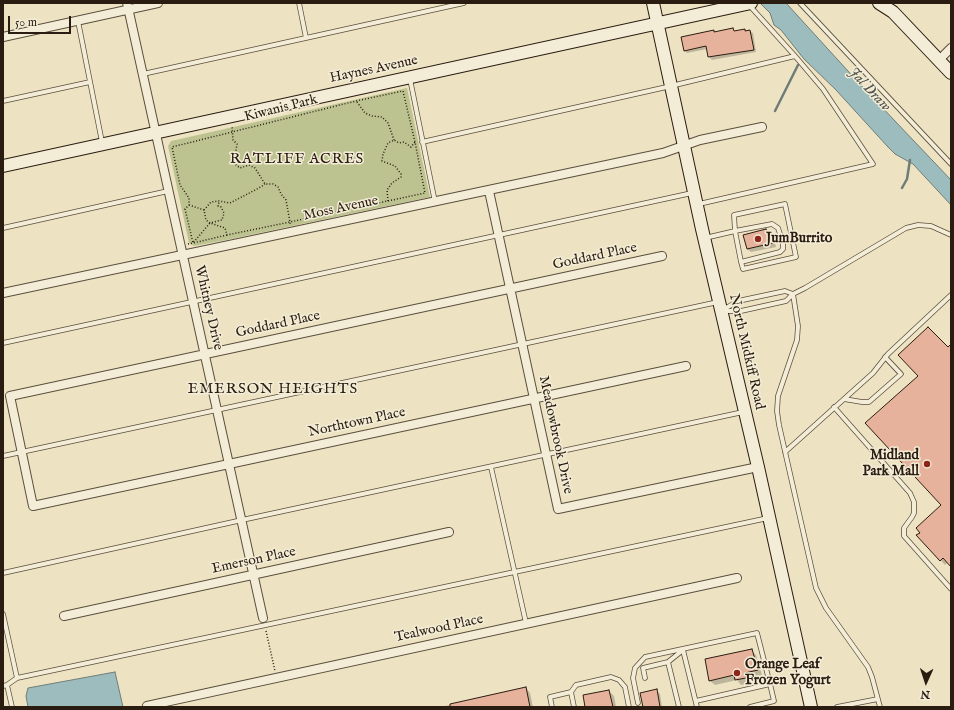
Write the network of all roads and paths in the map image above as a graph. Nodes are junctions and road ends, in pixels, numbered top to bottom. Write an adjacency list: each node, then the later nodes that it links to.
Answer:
1 (158, 3): 8 (street)
2 (298, 3): 12 (lane)
3 (464, 3): 12 (lane)
4 (653, 3): 10 (street, North Midkiff Road)
5 (749, 3): 10 (street, Haynes Avenue); 14 (lane)
6 (800, 3): 32 (lane)
7 (879, 3): 15 (street)
8 (128, 6): 9 (street); 17 (street, Whitney Drive)
9 (78, 21): 11 (street); 19 (lane)
10 (657, 23): 18 (street, Haynes Avenue); 20 (street, North Midkiff Road)
11 (3, 37)
12 (306, 38): 17 (lane)
13 (951, 48): 15 (street)
14 (795, 56): 20 (lane); 37 (lane)
15 (939, 60): 16 (street)
16 (951, 73)
17 (143, 74): 26 (street, Whitney Drive)
18 (409, 78): 21 (street, Haynes Avenue); 29 (lane)
19 (90, 82): 22 (lane); 30 (lane)
20 (671, 86): 29 (lane); 31 (street, North Midkiff Road)
21 (355, 96): 23 (street, Haynes Avenue); 25 (path, Kiwanis Park); 27 (path); 28 (path, Kiwanis Park)
22 (3, 102)
23 (229, 117): 25 (path, Kiwanis Park); 26 (street, Haynes Avenue)
24 (762, 127): 31 (street, Moss Avenue)
25 (233, 131): 34 (path, Kiwanis Park); 41 (path, Kiwanis Park)
26 (156, 133): 30 (street, Haynes Avenue); 35 (street, Whitney Drive)
27 (394, 140): 28 (path); 39 (path)
28 (415, 142): 39 (path, Kiwanis Park)
29 (422, 142): 40 (lane)
30 (102, 145): 33 (street, Haynes Avenue)
31 (684, 146): 36 (street, Moss Avenue); 37 (street, North Midkiff Road)
32 (951, 164)
33 (3, 166)
34 (265, 184): 38 (path); 44 (path, Kiwanis Park)
35 (169, 191): 46 (lane); 54 (street, Whitney Drive)
36 (488, 191): 40 (street, Moss Avenue); 50 (street, Meadowbrook Drive)
37 (696, 199): 50 (lane); 52 (street, North Midkiff Road)
38 (219, 201): 42 (path); 45 (path)
39 (388, 201): 43 (path); 44 (path, Kiwanis Park)
40 (435, 202): 43 (street, Moss Avenue)
41 (189, 205): 42 (path); 53 (path, Kiwanis Park)
42 (204, 210): 45 (path)
43 (392, 211): 48 (street, Moss Avenue)
44 (290, 222): 48 (path, Kiwanis Park); 49 (path, Kiwanis Park)
45 (210, 223): 49 (path); 53 (path)
46 (3, 228)
47 (735, 231): 52 (lane); 56 (lane); 56 (lane); 56 (lane)
48 (291, 233): 54 (street, Moss Avenue)
49 (227, 235): 53 (path, Kiwanis Park)
50 (498, 235): 57 (street, Meadowbrook Drive); 61 (lane)
51 (951, 235): 59 (lane)
52 (705, 238): 62 (street, North Midkiff Road)
53 (193, 243)
54 (183, 255): 58 (street, Moss Avenue); 61 (street, Whitney Drive)
55 (662, 256): 57 (street, Goddard Place)
56 (741, 262)
57 (510, 288): 64 (street, Meadowbrook Drive); 65 (street, Goddard Place)
58 (3, 293)
59 (793, 294): 62 (lane); 62 (lane); 74 (lane)
60 (951, 295): 66 (lane)
61 (193, 302): 63 (lane); 65 (street, Whitney Drive)
62 (720, 306): 64 (lane); 72 (street, North Midkiff Road)
63 (3, 343)
64 (522, 344): 68 (street, Meadowbrook Drive); 71 (lane)
65 (205, 354): 71 (street, Whitney Drive); 73 (street, Goddard Place)
66 (885, 357): 69 (lane); 69 (lane)
67 (686, 366): 68 (street, Northtown Place)
68 (534, 398): 75 (street, Meadowbrook Drive); 77 (street, Northtown Place)
69 (844, 399): 70 (lane)
70 (834, 407): 74 (lane); 88 (lane)
71 (217, 410): 73 (lane); 77 (street, Whitney Drive)
72 (745, 412): 75 (lane); 79 (street, North Midkiff Road)
73 (22, 452): 76 (lane); 80 (street, Goddard Place)
74 (785, 452): 101 (lane)
75 (546, 455): 78 (lane); 79 (street, Meadowbrook Drive)
76 (3, 456)
77 (229, 464): 80 (street, Northtown Place); 82 (street, Whitney Drive)
78 (491, 466): 82 (lane); 84 (lane)
79 (758, 467): 81 (street, North Midkiff Road)
80 (33, 506)
81 (768, 518): 84 (lane); 112 (street, North Midkiff Road)
82 (242, 520): 85 (lane); 86 (street, Whitney Drive)
83 (449, 532): 86 (street, Emerson Place)
84 (515, 572): 91 (lane); 92 (lane)
85 (3, 573)
86 (254, 575): 90 (street, Emerson Place); 91 (street, Whitney Drive)
87 (737, 578): 92 (street, Tealwood Place)
88 (951, 589)
89 (3, 614): 95 (lane)
90 (64, 616)
91 (264, 622): 95 (lane); 96 (path)
92 (526, 624): 96 (street, Tealwood Place)
93 (683, 650): 94 (lane); 98 (lane); 102 (lane); 103 (lane)
94 (668, 662): 97 (lane); 109 (lane)
95 (17, 678): 99 (lane)
96 (277, 678): 104 (street, Tealwood Place)
97 (645, 678)
98 (770, 684): 102 (lane); 111 (lane)
99 (5, 685): 105 (lane)
100 (571, 692): 106 (lane); 107 (lane); 108 (lane)
101 (878, 699): 113 (lane); 114 (lane)
102 (696, 701): 110 (lane)
103 (638, 703)
104 (147, 706)
105 (12, 707)
106 (552, 707)
107 (574, 707)
108 (629, 707)
109 (679, 707)
110 (697, 707)
111 (750, 707)
112 (811, 707)
113 (837, 707)
114 (880, 707)

